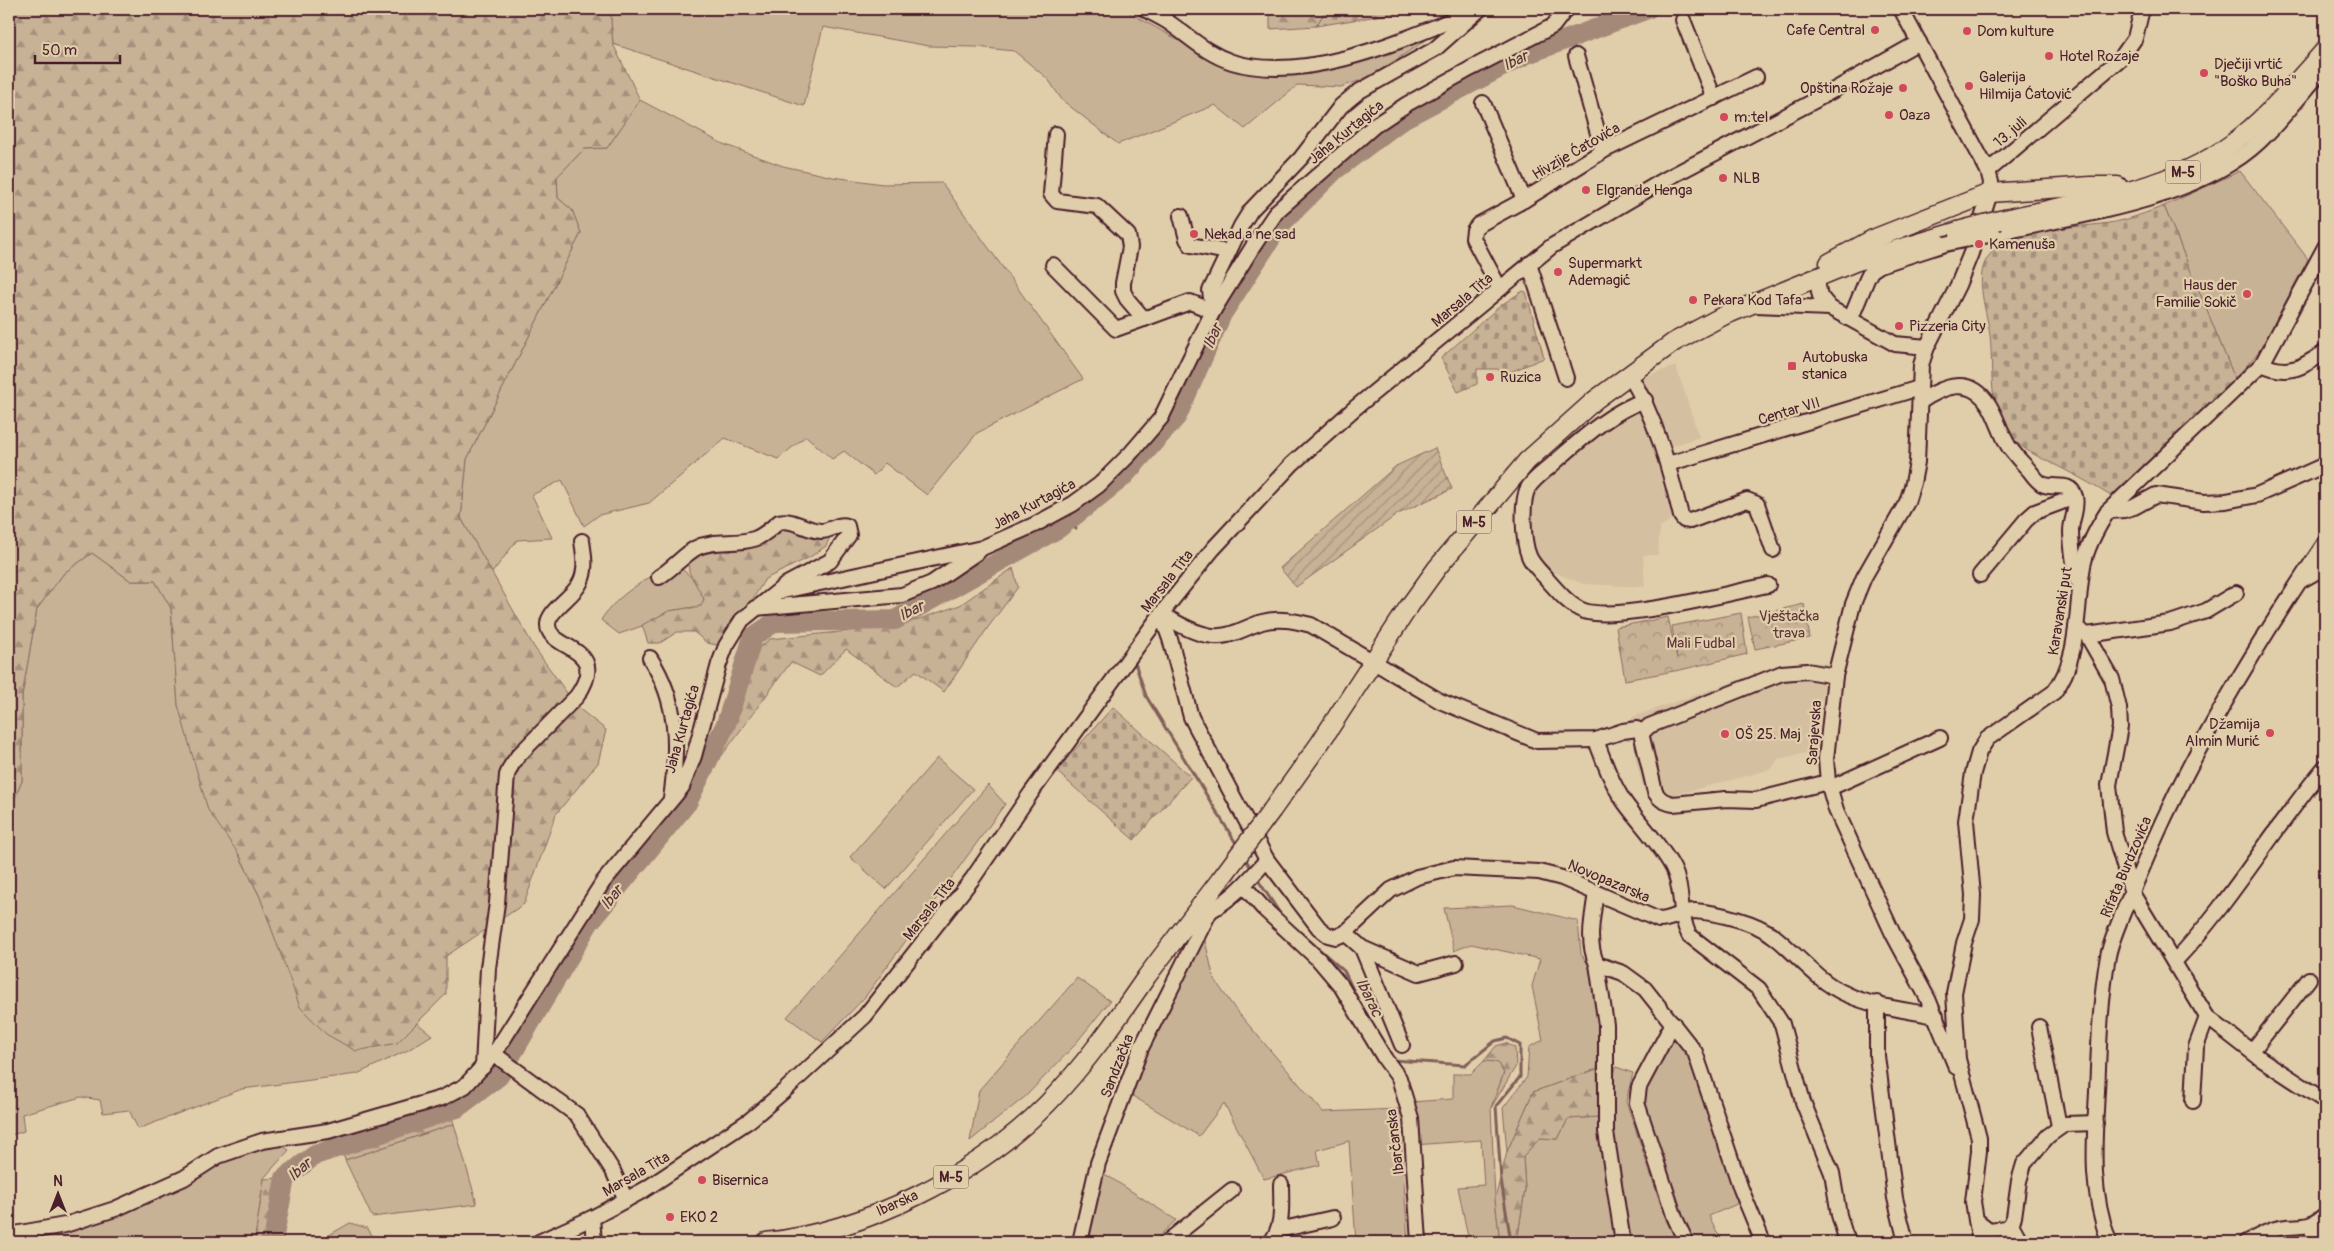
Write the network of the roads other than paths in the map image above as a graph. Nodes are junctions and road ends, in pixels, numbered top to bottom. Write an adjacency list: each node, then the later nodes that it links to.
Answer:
1 (1144, 9): 2 (street)
2 (1480, 9): 23 (street, Jaha Kurtagića)
3 (1566, 9): 30 (street, Jaha Kurtagića)
4 (1901, 9): 7 (street, 13. juli)
5 (2142, 9): 16 (street, 13. juli)
6 (1684, 20): 12 (street)
7 (1919, 42): 16 (street, 13. juli); 24 (street, Marsala Tita)
8 (2325, 50): 17 (main road, M-5)
9 (1576, 56): 15 (street)
10 (2325, 67): 21 (street)
11 (1756, 77): 12 (street, Hivzije Ćatovića)
12 (1714, 98): 15 (street, Hivzije Ćatovića)
13 (1483, 103): 19 (street)
14 (1056, 134): 32 (street)
15 (1603, 151): 19 (street, Hivzije Ćatovića)
16 (1988, 171): 18 (street)
17 (2146, 186): 18 (main road); 21 (main road, M-5)
18 (1990, 193): 26 (main road); 33 (street, Sarajevska)
19 (1524, 200): 27 (street, Hivzije Ćatovića)
20 (1182, 216): 23 (street)
21 (1997, 227): 26 (main road, M-5, bridge); 31 (street, bridge)
22 (2325, 247): 35 (street, Karavanski put)
23 (1227, 252): 30 (street, Jaha Kurtagića)
24 (1529, 264): 27 (street, Marsala Tita); 37 (street)
25 (1053, 265): 32 (street)
26 (1816, 277): 28 (main road, M-5); 29 (street)
27 (1500, 289): 57 (street, Marsala Tita)
28 (1747, 306): 29 (street); 36 (main road, M-5)
29 (1830, 308): 31 (street)
30 (1214, 311): 32 (street); 46 (street, Jaha Kurtagića)
31 (1851, 318): 33 (street)
32 (1144, 319)
33 (1927, 347): 38 (street, Sarajevska)
34 (2325, 352): 35 (street)
35 (2262, 364): 43 (street, Karavanski put)
36 (1629, 374): 39 (street); 60 (main road, M-5)
37 (1566, 378)
38 (1919, 395): 40 (street, Centar VII); 42 (street, Centar VII); 61 (street, Sarajevska)
39 (1645, 400): 40 (street); 52 (street)
40 (1668, 464): 47 (street)
41 (2325, 465): 43 (street)
42 (2075, 496): 49 (street); 55 (street)
43 (2108, 511): 55 (street, Karavanski put)
44 (582, 541): 88 (street)
45 (2325, 543): 51 (street, Rifata Burdzovića)
46 (982, 548): 54 (street, Jaha Kurtagića); 56 (street, Jaha Kurtagića)
47 (1773, 550)
48 (2325, 567): 51 (street)
49 (1980, 575)
50 (659, 577): 54 (street)
51 (2299, 582): 71 (street, Rifata Burdzovića)
52 (1768, 585)
53 (2236, 593): 58 (street)
54 (772, 594): 56 (street)
55 (2079, 598): 58 (street, Karavanski put)
56 (755, 608): 67 (street, Jaha Kurtagića)
57 (1161, 614): 60 (street); 68 (street); 96 (street, Marsala Tita)
58 (2081, 632): 71 (street); 89 (street, Karavanski put)
59 (650, 658): 67 (street)
60 (1372, 663): 64 (street); 72 (main road, M-5, bridge)
61 (1835, 676): 62 (street); 66 (street, Sarajevska)
62 (1642, 732): 64 (street); 66 (street)
63 (1940, 738): 66 (street)
64 (1596, 740): 73 (street)
65 (2325, 767): 76 (street)
66 (1829, 785): 81 (street, Sarajevska)
67 (670, 801): 87 (street, Jaha Kurtagića)
68 (1263, 863): 69 (street); 74 (street)
69 (1247, 882): 72 (street); 111 (street, Ibarčanska)
70 (1596, 892): 73 (street, Novopazarska); 74 (street, Novopazarska); 78 (street)
71 (2132, 893): 76 (street); 92 (street, Rifata Burdzovića)
72 (1206, 908): 107 (main road, Ibarska / M-5); 108 (street, Sandzačka)
73 (1682, 913): 80 (street, Novopazarska); 115 (street)
74 (1345, 933): 75 (street)
75 (1362, 948): 77 (street); 85 (street)
76 (2174, 962): 82 (street)
77 (1456, 963)
78 (1597, 964): 83 (street); 112 (street)
79 (2310, 979): 86 (street)
80 (1877, 1004): 81 (street, Novopazarska); 116 (street)
81 (1936, 1016): 89 (street, Sarajevska)
82 (2207, 1017): 86 (street); 90 (street)
83 (1673, 1023): 113 (street); 114 (street)
84 (2039, 1027): 93 (street)
85 (1402, 1045)
86 (2252, 1051): 91 (street)
87 (498, 1057): 88 (street, Jaha Kurtagića); 96 (street)
88 (483, 1067): 104 (street, Jaha Kurtagića)
89 (1963, 1081): 100 (street)
90 (2193, 1101)
91 (2325, 1101)
92 (2096, 1123): 93 (street); 119 (street, Rifata Burdzovića)
93 (2059, 1126): 101 (street)
94 (1281, 1184): 103 (street)
95 (1232, 1190): 109 (street)
96 (626, 1200): 98 (street, Marsala Tita)
97 (2325, 1215): 102 (street)
98 (592, 1218): 105 (street, Marsala Tita); 106 (street)
99 (1333, 1218): 103 (street)
100 (1976, 1220): 101 (street); 117 (street)
101 (2011, 1224): 118 (street)
102 (2319, 1227): 120 (street); 121 (street)
103 (1279, 1230): 110 (street)
104 (9, 1235)
105 (539, 1242)
106 (594, 1242)
107 (778, 1242)
108 (1080, 1242)
109 (1167, 1242)
110 (1271, 1242)
111 (1419, 1242)
112 (1623, 1242)
113 (1686, 1242)
114 (1763, 1242)
115 (1849, 1242)
116 (1906, 1242)
117 (1980, 1242)
118 (2021, 1242)
119 (2109, 1242)
120 (2247, 1242)
121 (2313, 1242)

